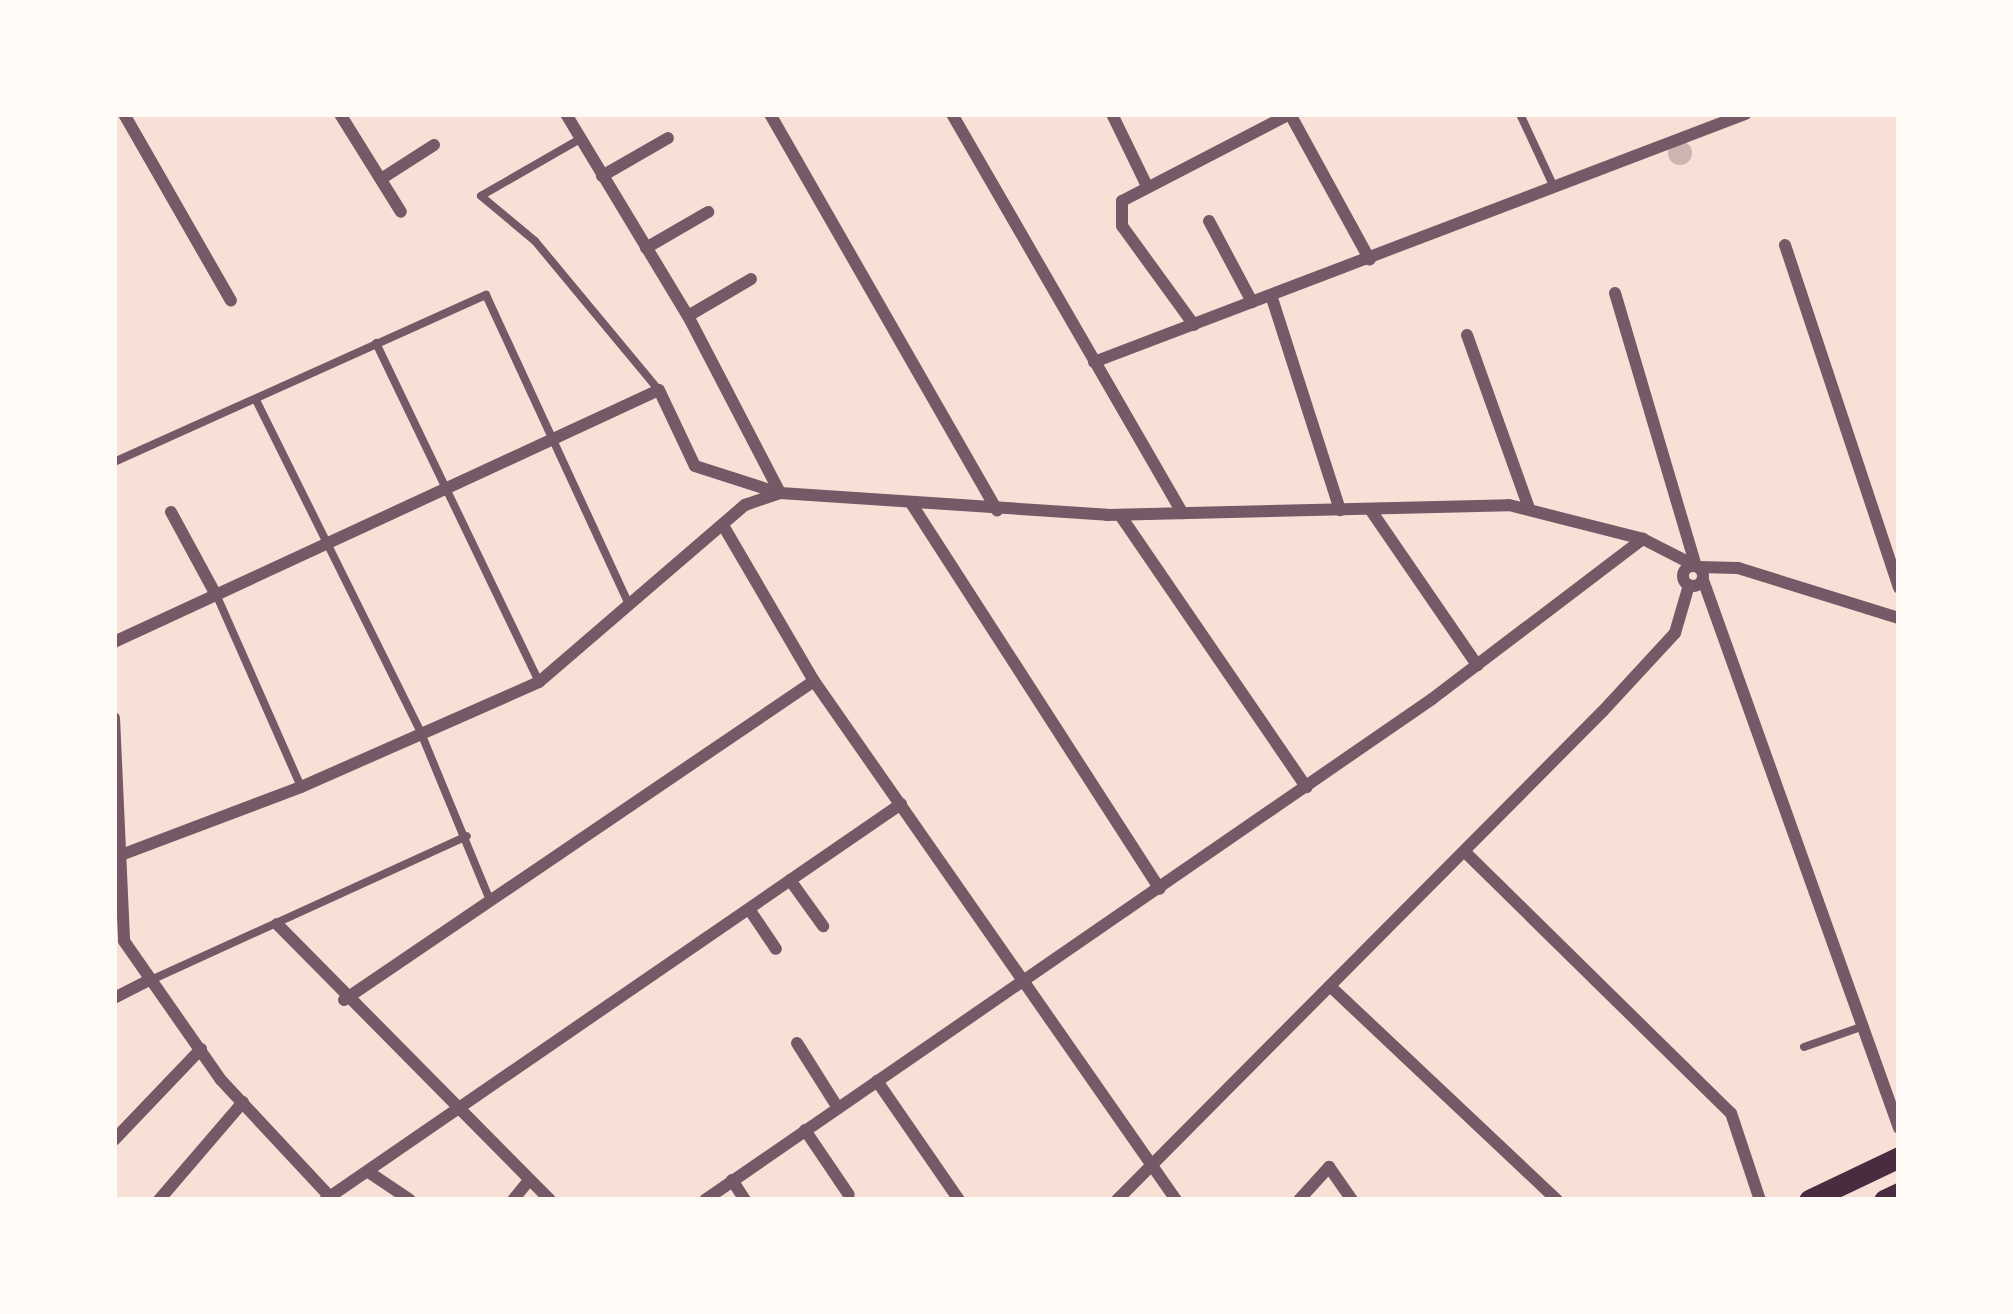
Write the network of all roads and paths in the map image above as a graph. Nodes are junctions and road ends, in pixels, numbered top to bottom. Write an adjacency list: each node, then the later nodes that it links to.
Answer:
1 (124, 114): 26 (street)
2 (340, 114): 14 (street)
3 (566, 114): 11 (street)
4 (770, 114): 42 (street)
5 (952, 114): 32 (street)
6 (1112, 114): 15 (street)
7 (1290, 114): 15 (street); 22 (street)
8 (1520, 114): 16 (lane)
9 (1745, 114): 16 (street)
10 (668, 138): 13 (street)
11 (580, 140): 13 (street); 33 (lane)
12 (434, 146): 14 (street)
13 (602, 176): 21 (street)
14 (381, 179): 17 (street)
15 (1145, 182): 29 (street)
16 (1553, 184): 22 (street)
17 (401, 212)
18 (708, 212): 21 (street)
19 (1209, 221): 27 (street)
20 (1784, 245): 51 (street)
21 (646, 248): 28 (street)
22 (1370, 260): 25 (street)
23 (752, 279): 28 (street)
24 (1615, 293): 50 (street)
25 (1271, 295): 27 (street); 41 (street)
26 (231, 301)
27 (1252, 302): 29 (street)
28 (688, 316): 38 (street)
29 (1194, 325): 32 (street)
30 (1467, 334): 40 (street)
31 (376, 343): 34 (lane); 35 (lane); 37 (lane)
32 (1094, 362): 44 (street)
33 (658, 391): 35 (street); 38 (street)
34 (256, 400): 36 (lane); 49 (lane)
35 (555, 438): 37 (street); 53 (lane)
36 (114, 461)
37 (442, 488): 49 (street); 58 (lane)
38 (780, 493): 39 (street); 47 (street)
39 (911, 503): 42 (street); 68 (street)
40 (1529, 508): 45 (street); 48 (street)
41 (1340, 510): 44 (street); 45 (street)
42 (997, 511): 46 (street)
43 (171, 512): 52 (street)
44 (1182, 512): 46 (street)
45 (1372, 512): 56 (street)
46 (1120, 515): 62 (street)
47 (724, 527): 53 (street); 57 (street)
48 (1642, 539): 50 (street); 56 (street)
49 (326, 544): 52 (street); 60 (lane)
50 (1696, 573): 54 (street); 65 (street); 80 (street)
51 (1899, 588)
52 (215, 593): 55 (street); 61 (lane)
53 (631, 608): 58 (street)
54 (1899, 618)
55 (114, 642)
56 (1478, 665): 62 (street)
57 (814, 681): 63 (street); 69 (street)
58 (539, 682): 60 (street)
59 (114, 718): 66 (street)
60 (421, 733): 61 (street); 64 (lane)
61 (302, 787): 66 (street)
62 (1306, 787): 68 (street)
63 (901, 803): 67 (street); 75 (street)
64 (467, 836): 69 (lane); 71 (lane)
65 (1466, 853): 77 (street); 111 (street)
66 (121, 855): 73 (street)
67 (790, 880): 70 (street); 72 (street)
68 (1160, 889): 75 (street)
69 (490, 902): 79 (street)
70 (749, 909): 74 (street); 87 (street)
71 (277, 924): 76 (lane); 79 (street)
72 (823, 926)
73 (119, 940): 76 (street)
74 (776, 949)
75 (1027, 981): 84 (street); 92 (street)
76 (148, 982): 78 (street); 83 (street)
77 (1331, 987): 92 (street); 110 (street)
78 (114, 998)
79 (344, 1000): 87 (street)
80 (1864, 1026): 82 (lane); 88 (street)
81 (797, 1043): 86 (street)
82 (1804, 1047)
83 (201, 1049): 85 (street); 90 (street)
84 (877, 1081): 86 (street); 105 (street)
85 (243, 1102): 98 (street); 99 (street)
86 (838, 1108): 89 (street)
87 (459, 1114): 93 (street); 94 (street)
88 (1899, 1128)
89 (805, 1130): 95 (street); 97 (street)
90 (114, 1140)
91 (1899, 1156): 112 (main road)
92 (1153, 1164): 106 (street); 107 (street)
93 (370, 1173): 98 (street); 100 (street)
94 (529, 1180): 101 (street); 102 (street)
95 (732, 1180): 103 (street); 104 (street)
96 (1899, 1193): 113 (main road)
97 (849, 1195)
98 (329, 1199)
99 (159, 1200)
100 (410, 1200)
101 (513, 1200)
102 (550, 1200)
103 (705, 1200)
104 (746, 1200)
105 (958, 1200)
106 (1117, 1200)
107 (1176, 1200)
108 (1299, 1200): 109 (street)
109 (1352, 1200)
110 (1557, 1200)
111 (1760, 1200)
112 (1809, 1200)
113 (1884, 1200)

